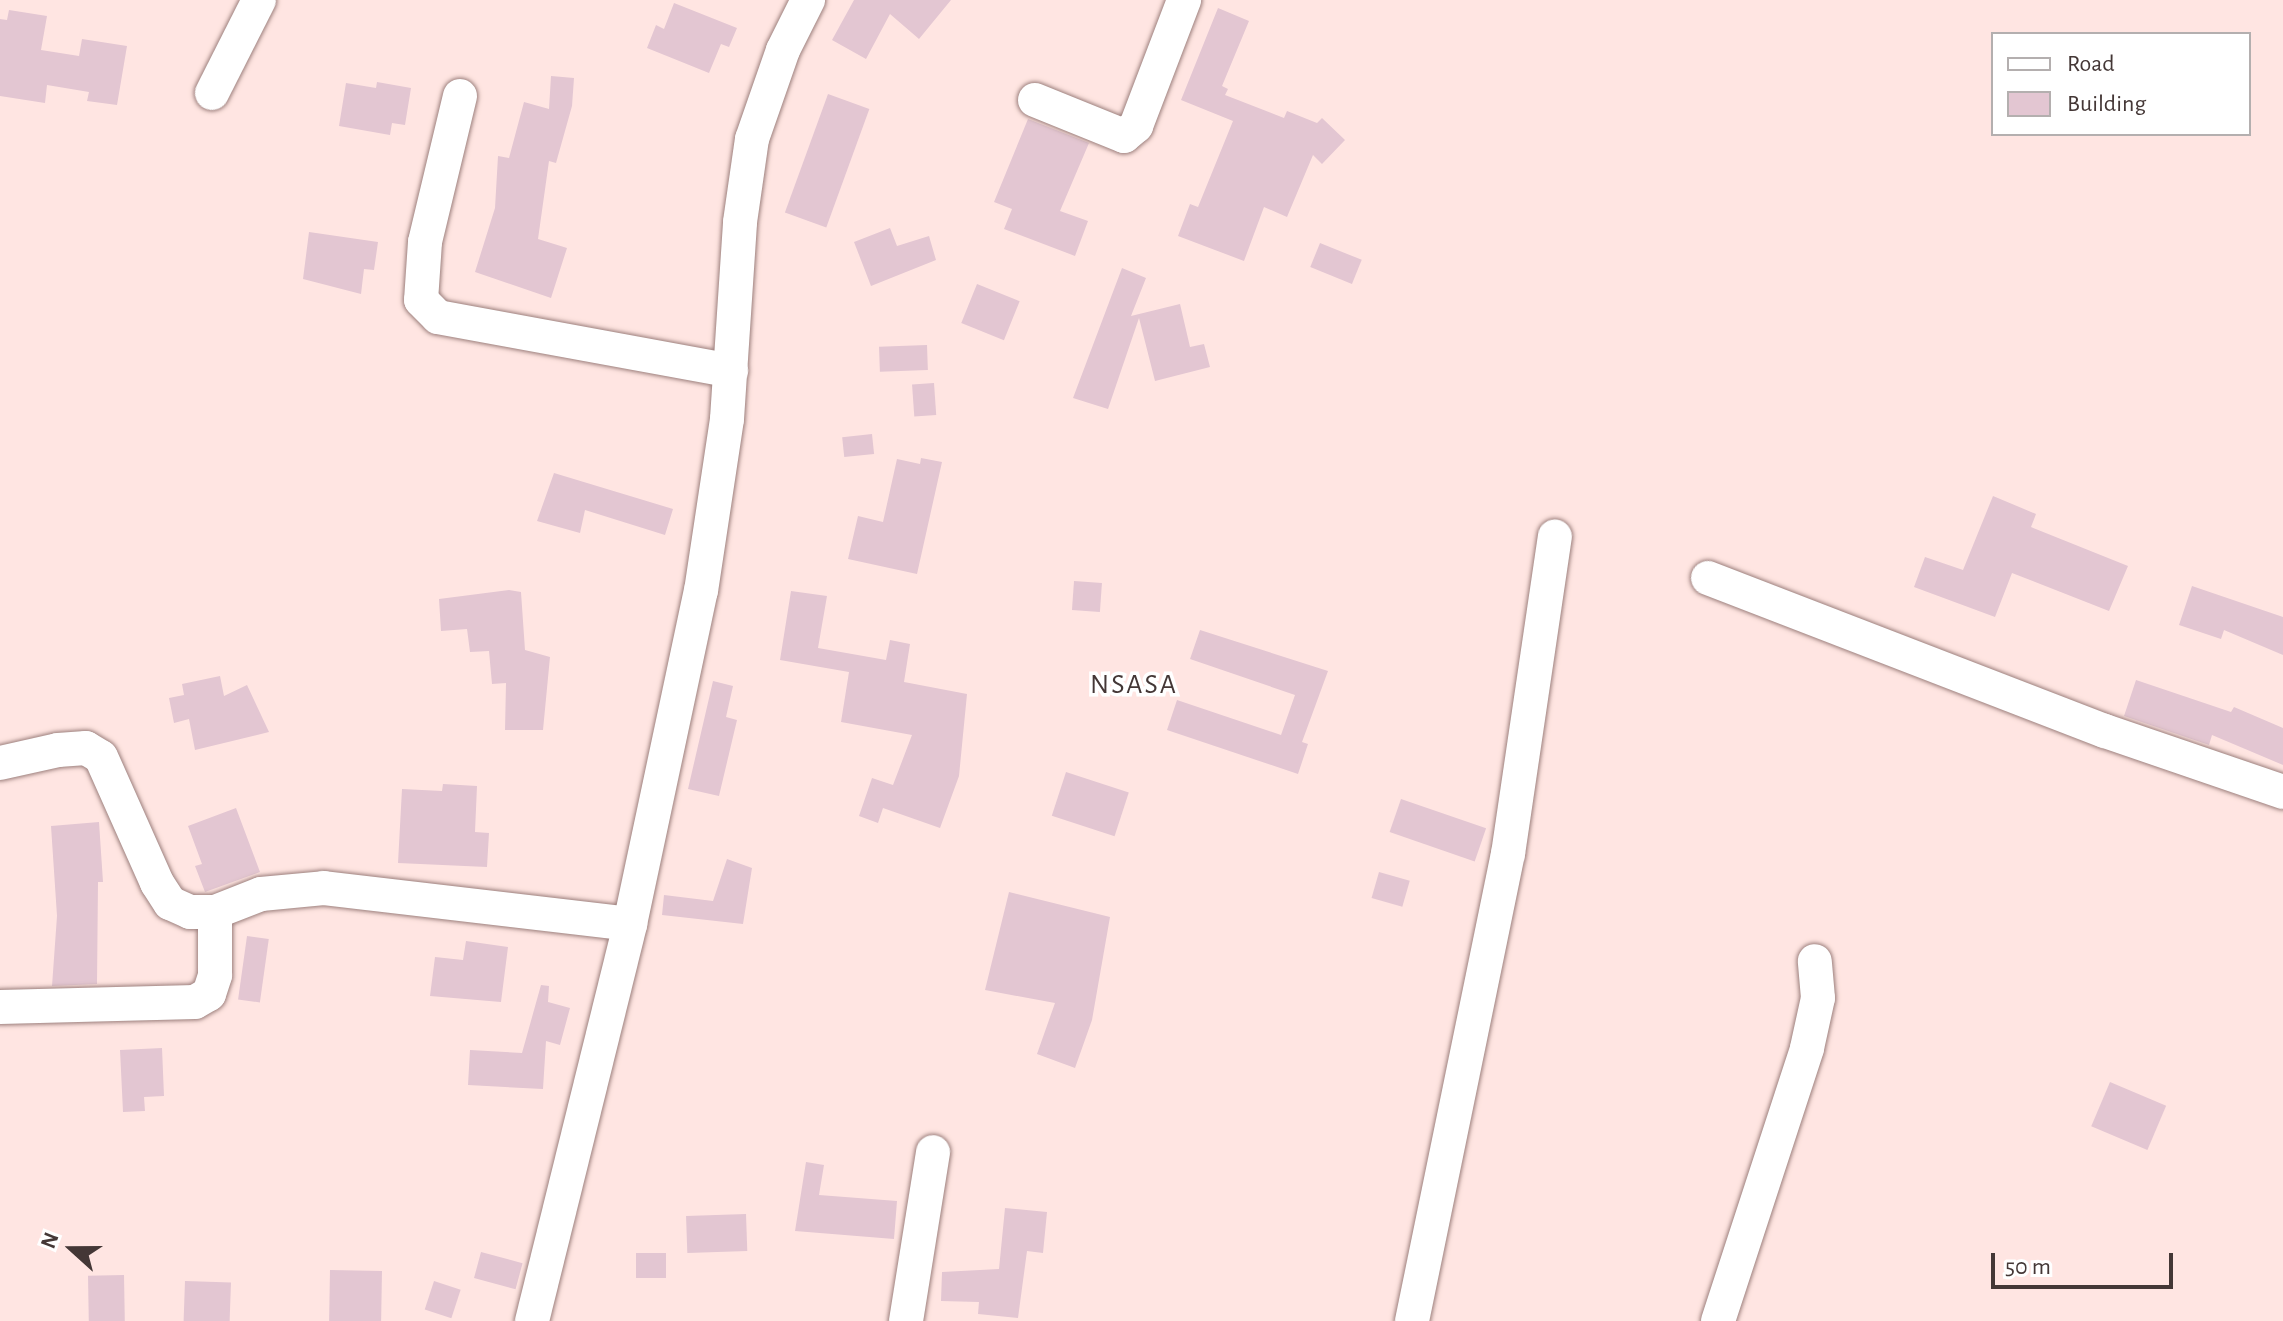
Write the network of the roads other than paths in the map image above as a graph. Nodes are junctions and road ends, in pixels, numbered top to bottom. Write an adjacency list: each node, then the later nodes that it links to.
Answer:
1 (259, 0): 4 (street)
2 (808, 0): 7 (street)
3 (1184, 0): 6 (street)
4 (212, 93)
5 (460, 96): 7 (street)
6 (1035, 100)
7 (731, 371): 13 (street)
8 (1555, 536): 19 (street)
9 (1708, 578): 11 (street)
10 (0, 763): 12 (street)
11 (2283, 792)
12 (215, 912): 13 (street); 15 (street)
13 (630, 924): 17 (street)
14 (1815, 961): 20 (street)
15 (0, 1007)
16 (933, 1152): 18 (street)
17 (532, 1321)
18 (906, 1321)
19 (1412, 1321)
20 (1718, 1321)

